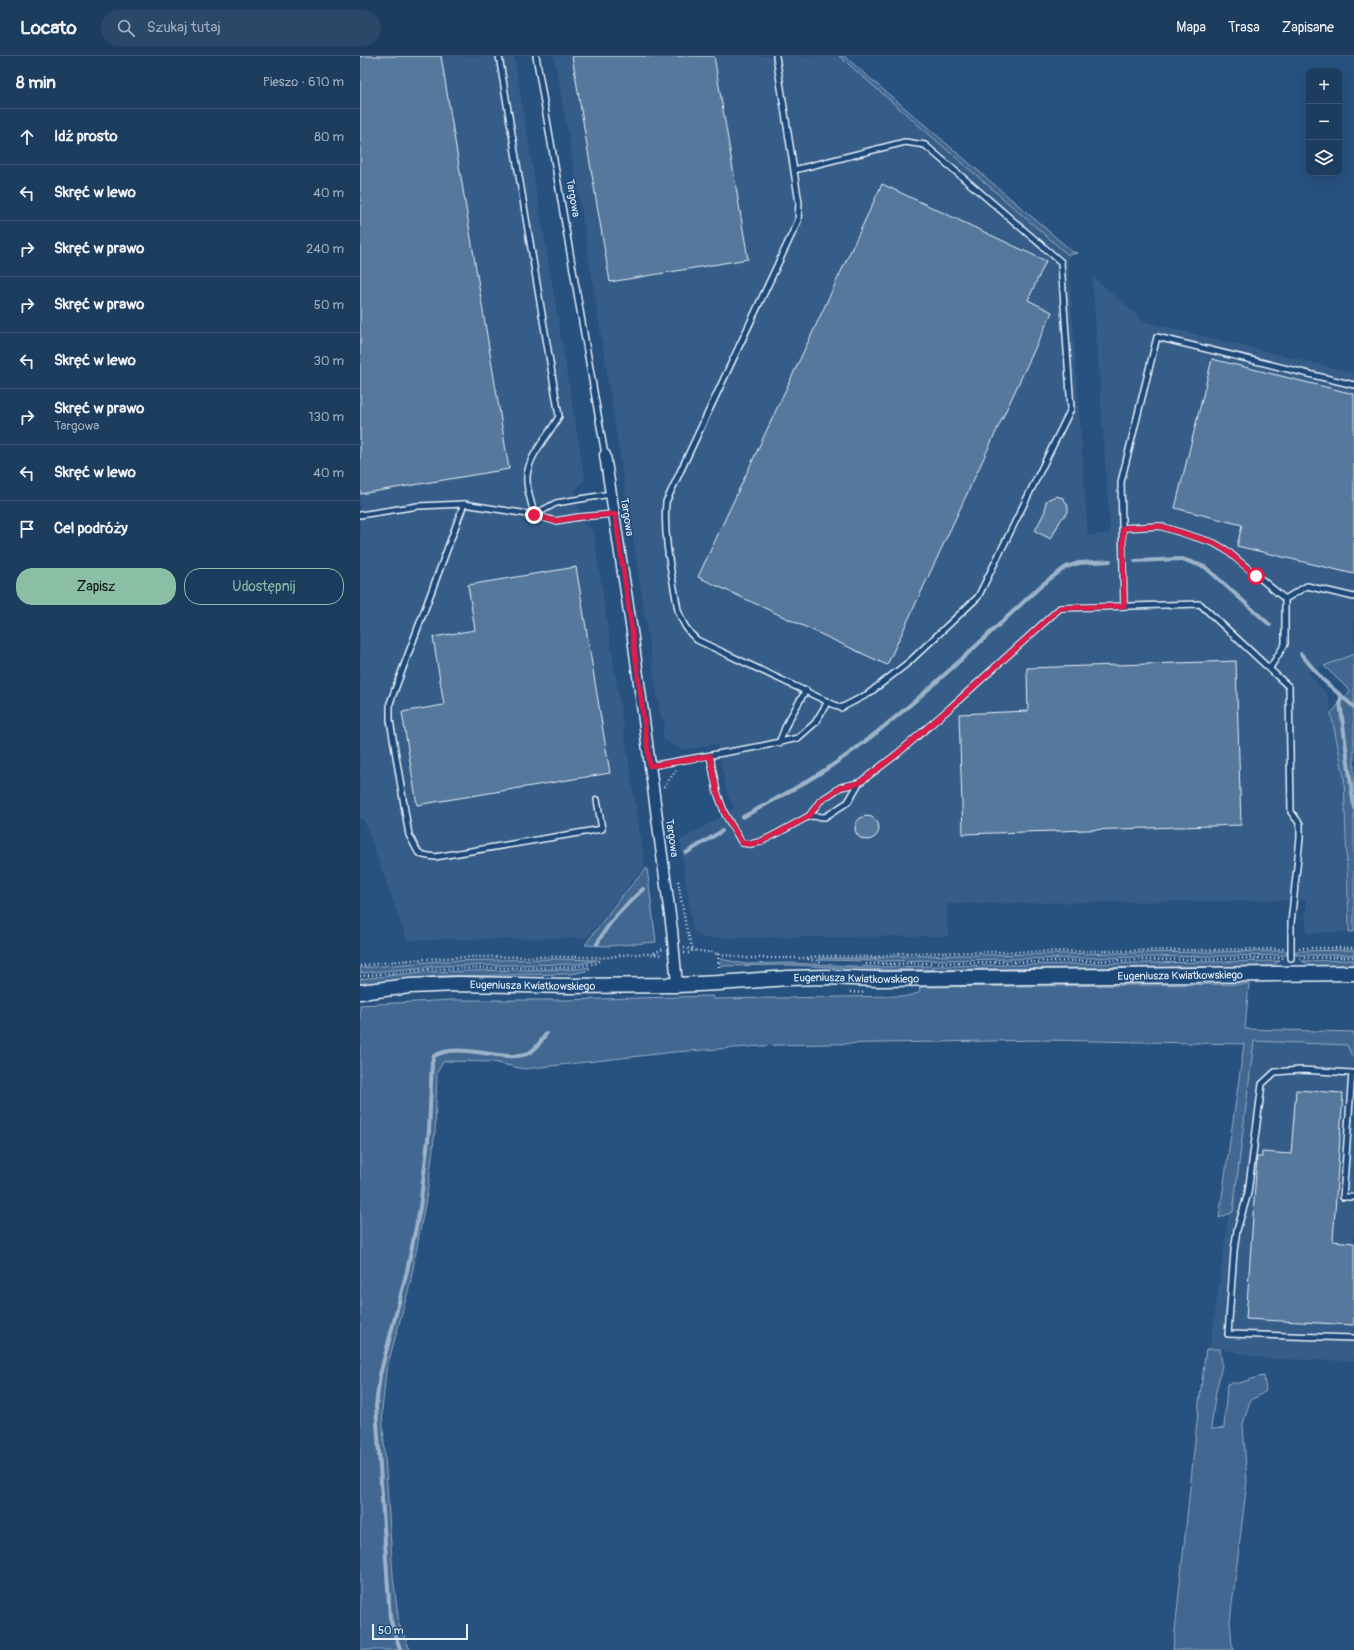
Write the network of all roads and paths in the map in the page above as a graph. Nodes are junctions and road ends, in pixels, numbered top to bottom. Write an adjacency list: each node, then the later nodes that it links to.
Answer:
1 (498, 56): 11 (lane)
2 (536, 56): 6 (lane, Targowa)
3 (776, 56): 4 (lane)
4 (794, 170): 17 (lane); 18 (lane)
5 (1354, 385): 12 (lane)
6 (605, 455): 7 (street, Targowa)
7 (611, 494): 9 (street, Targowa); 11 (lane)
8 (464, 504): 10 (lane); 11 (lane); 25 (lane)
9 (615, 514): 11 (lane); 22 (street, Targowa)
10 (360, 515)
11 (534, 515)
12 (1123, 528): 14 (lane); 15 (lane)
13 (1354, 597): 14 (lane)
14 (1285, 599): 16 (lane)
15 (1124, 606): 16 (lane); 23 (lane)
16 (1270, 668): 28 (lane)
17 (806, 690): 18 (lane); 19 (lane)
18 (827, 703): 19 (lane)
19 (779, 743): 20 (lane)
20 (710, 756): 21 (lane); 26 (lane)
21 (680, 761): 22 (lane); 24 (path)
22 (650, 766): 40 (street, Targowa)
23 (859, 783): 26 (lane); 26 (lane)
24 (663, 789)
25 (597, 800)
26 (809, 816)
27 (677, 874): 32 (path)
28 (1291, 948): 29 (path); 32 (path); 33 (lane)
29 (1354, 948)
30 (654, 954): 34 (path)
31 (1354, 957): 33 (path)
32 (806, 958): 35 (path)
33 (1291, 958): 36 (path)
34 (602, 959): 37 (path); 39 (path)
35 (827, 963)
36 (862, 964)
37 (360, 966)
38 (1354, 973): 40 (main road, Eugeniusza Kwiatkowskiego)
39 (360, 976)
40 (677, 985): 41 (main road, Eugeniusza Kwiatkowskiego)
41 (360, 992)
42 (1353, 1073): 43 (lane); 44 (lane)
43 (1354, 1197)
44 (1354, 1338)

